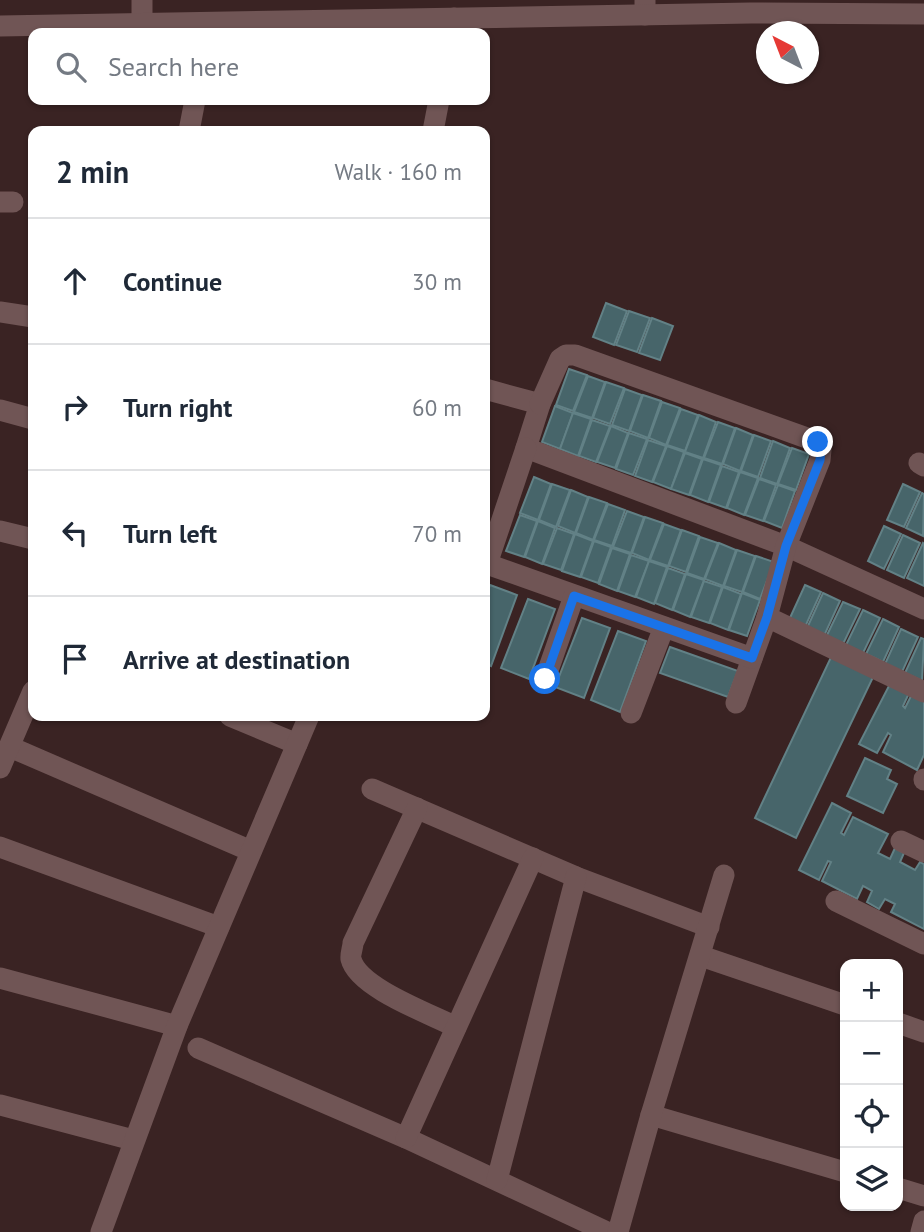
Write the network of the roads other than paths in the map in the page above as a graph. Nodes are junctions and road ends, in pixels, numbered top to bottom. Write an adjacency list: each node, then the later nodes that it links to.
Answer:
1 (142, 0): 4 (street)
2 (645, 7): 3 (street); 6 (street)
3 (924, 13)
4 (142, 22): 5 (street); 7 (street)
5 (0, 26)
6 (453, 26): 7 (street)
7 (208, 27)
8 (194, 105): 10 (street)
9 (438, 105): 11 (street)
10 (190, 126)
11 (434, 126)
12 (0, 312): 13 (street)
13 (28, 316)
14 (490, 390): 15 (street)
15 (540, 404): 18 (street); 21 (street)
16 (0, 410): 17 (street)
17 (28, 418)
18 (526, 448): 21 (street); 22 (street)
19 (0, 530): 20 (street)
20 (28, 538)
21 (786, 546): 25 (street); 26 (street)
22 (490, 555)
23 (490, 568): 24 (street)
24 (574, 596): 27 (street); 29 (street)
25 (924, 609)
26 (767, 617): 28 (street); 30 (street)
27 (664, 627): 28 (street); 33 (street)
28 (752, 658): 32 (street)
29 (545, 679)
30 (924, 692)
31 (28, 703): 37 (street)
32 (736, 703)
33 (631, 713)
34 (242, 721): 36 (street)
35 (307, 721): 36 (street)
36 (297, 744): 43 (street)
37 (10, 747): 38 (street); 43 (street)
38 (0, 768)
39 (372, 789): 40 (street)
40 (417, 808): 45 (street); 57 (street)
41 (901, 841): 44 (street)
42 (0, 847): 49 (street)
43 (251, 851): 49 (street)
44 (924, 852)
45 (533, 858): 47 (street); 57 (street)
46 (724, 875): 50 (street)
47 (576, 877): 50 (street); 65 (street)
48 (836, 901): 51 (street)
49 (219, 927): 56 (street)
50 (709, 927): 52 (street)
51 (924, 944)
52 (701, 956): 54 (street); 61 (street)
53 (0, 978): 56 (street)
54 (840, 1003)
55 (903, 1025): 58 (street)
56 (177, 1026): 63 (street)
57 (456, 1027): 62 (street)
58 (924, 1032)
59 (198, 1048): 62 (street)
60 (0, 1105): 63 (street)
61 (651, 1115): 64 (street); 71 (street)
62 (406, 1138): 65 (street)
63 (133, 1140): 69 (street)
64 (840, 1171)
65 (497, 1180): 70 (street)
66 (903, 1190): 67 (street)
67 (924, 1196)
68 (924, 1221): 72 (street)
69 (101, 1232)
70 (607, 1232)
71 (618, 1232)
72 (921, 1232)

